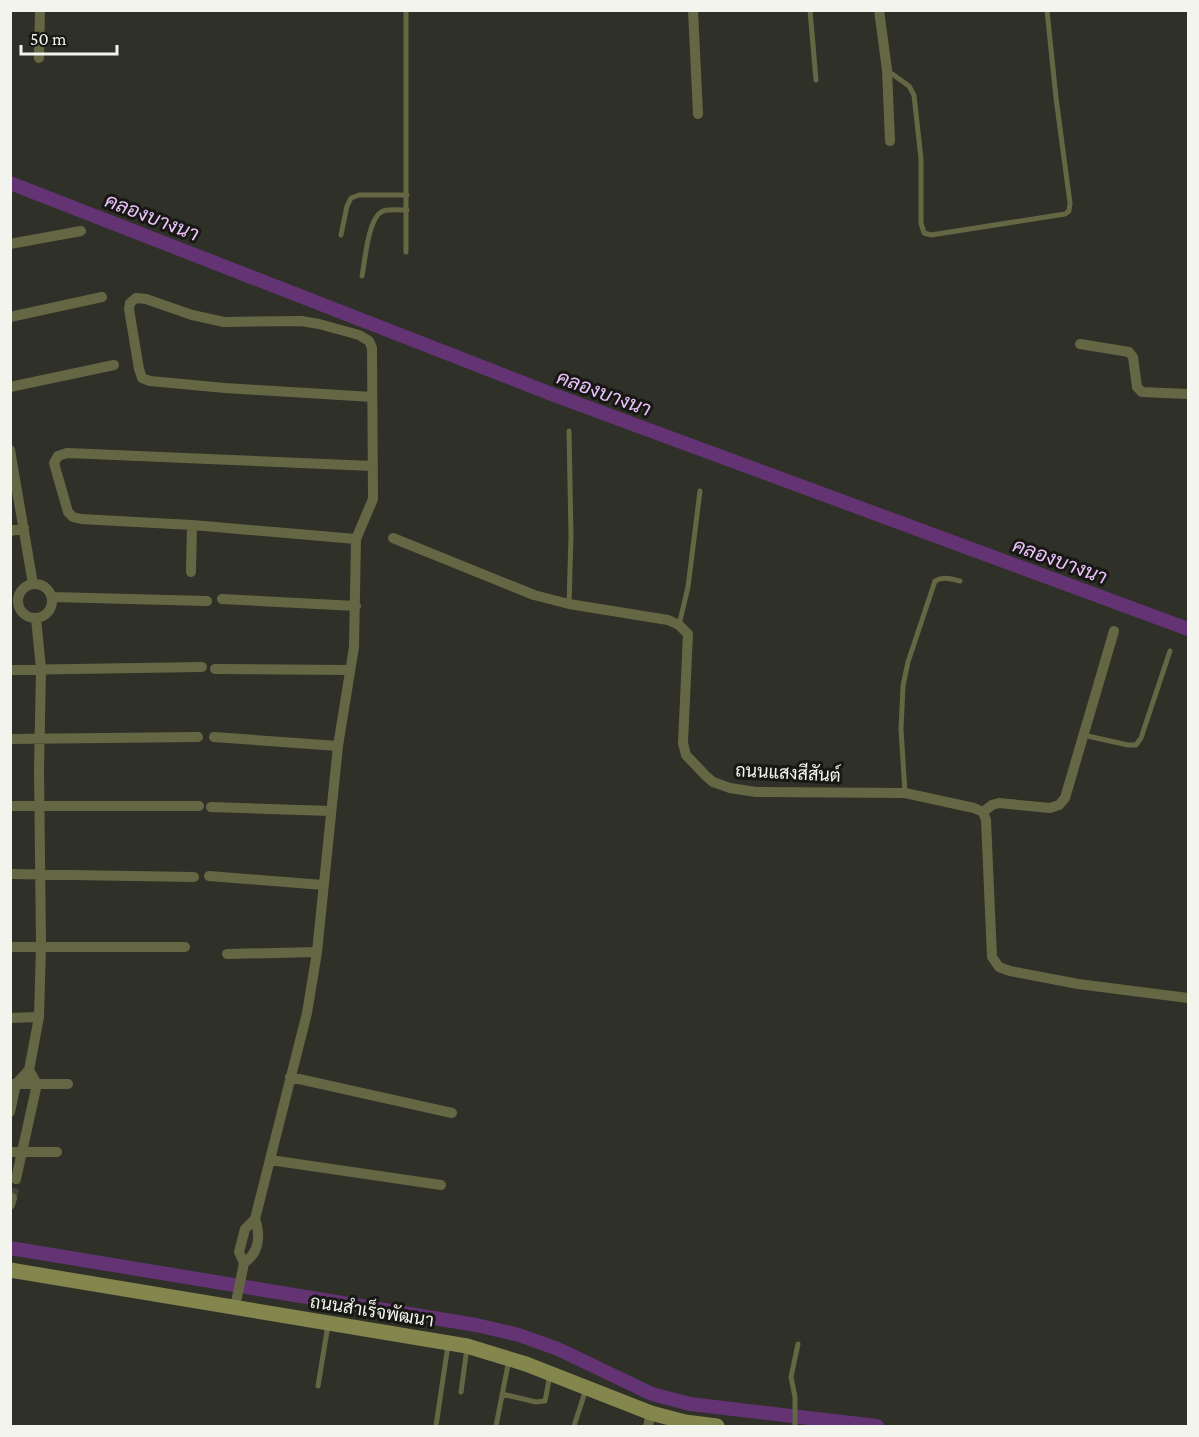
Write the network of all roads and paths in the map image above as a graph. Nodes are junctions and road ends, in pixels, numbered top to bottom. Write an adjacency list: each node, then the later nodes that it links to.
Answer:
1 (40, 10): 7 (street)
2 (406, 10): 12 (lane)
3 (693, 10): 10 (street)
4 (810, 10): 9 (lane)
5 (879, 10): 8 (street)
6 (1047, 10): 8 (lane)
7 (39, 57)
8 (887, 70): 11 (street)
9 (816, 80)
10 (698, 114)
11 (890, 141)
12 (407, 195): 13 (lane); 15 (lane)
13 (407, 210): 17 (lane); 18 (lane)
14 (81, 231): 16 (street)
15 (341, 236)
16 (10, 244)
17 (406, 252)
18 (362, 276)
19 (102, 297): 20 (street)
20 (10, 317)
21 (1080, 344): 24 (street)
22 (114, 365): 23 (street)
23 (10, 387)
24 (1188, 394)
25 (372, 397): 25 (street); 28 (street)
26 (569, 431): 42 (lane)
27 (11, 456): 31 (street)
28 (373, 466): 30 (street); 34 (street)
29 (700, 491): 45 (lane)
30 (192, 525): 34 (street); 35 (street)
31 (24, 528): 32 (street); 37 (street)
32 (10, 531)
33 (393, 538): 42 (street)
34 (356, 539): 43 (street)
35 (191, 572)
36 (960, 581): 59 (lane)
37 (33, 584): 38 (street); 39 (street)
38 (52, 597): 41 (street); 44 (street)
39 (14, 598): 44 (street)
40 (222, 599): 43 (street)
41 (207, 601)
42 (569, 604): 45 (street)
43 (356, 606): 52 (street)
44 (36, 618): 49 (street)
45 (679, 625): 59 (street, ถนนแสงสีสันต์)
46 (1114, 631): 53 (street)
47 (1170, 651): 53 (lane)
48 (202, 667): 49 (street)
49 (41, 669): 51 (street); 57 (street)
50 (215, 669): 52 (street)
51 (10, 670)
52 (350, 670): 58 (street)
53 (1083, 735): 65 (street)
54 (214, 736): 58 (street)
55 (198, 737): 57 (street)
56 (10, 739): 57 (street)
57 (40, 739): 62 (street)
58 (338, 746): 64 (street)
59 (905, 793): 65 (street, ถนนแสงสีสันต์)
60 (10, 806): 62 (street)
61 (199, 806): 62 (street)
62 (40, 807): 67 (street)
63 (211, 807): 64 (street)
64 (331, 811): 70 (street)
65 (983, 812): 76 (street)
66 (10, 874): 67 (street)
67 (41, 874): 69 (street); 71 (street)
68 (209, 876): 70 (street)
69 (194, 877)
70 (323, 885): 74 (street)
71 (41, 946): 72 (street); 73 (street); 77 (street)
72 (10, 947)
73 (185, 947)
74 (317, 952): 75 (street); 80 (street)
75 (227, 954)
76 (1188, 998)
77 (39, 1017): 78 (street); 79 (street)
78 (10, 1018)
79 (29, 1070): 81 (street); 82 (street)
80 (290, 1077): 85 (street); 89 (street)
81 (13, 1084): 82 (street); 84 (street)
82 (37, 1084): 83 (street); 87 (street)
83 (68, 1084)
84 (10, 1112)
85 (452, 1113)
86 (10, 1152): 87 (street)
87 (22, 1152): 88 (street); 90 (street)
88 (57, 1152)
89 (270, 1160): 91 (street); 93 (street)
90 (16, 1179)
91 (441, 1185)
92 (10, 1270): 93 (street, ถนนสำเร็จพัฒนา)
93 (235, 1307): 94 (street, ถนนสำเร็จพัฒนา)
94 (329, 1323): 95 (street, ถนนสำเร็จพัฒนา); 100 (lane)
95 (448, 1343): 97 (street, ถนนสำเร็จพัฒนา); 105 (lane)
96 (798, 1344): 109 (lane)
97 (467, 1346): 98 (street, ถนนสำเร็จพัฒนา); 102 (lane)
98 (509, 1359): 99 (street, ถนนสำเร็จพัฒนา); 103 (lane)
99 (550, 1373): 101 (street, ถนนสำเร็จพัฒนา); 103 (lane)
100 (318, 1386)
101 (586, 1388): 104 (street, ถนนสำเร็จพัฒนา); 107 (lane)
102 (461, 1392)
103 (502, 1394): 106 (lane)
104 (650, 1420): 108 (street, ถนนสำเร็จพัฒนา)
105 (436, 1426)
106 (496, 1426)
107 (574, 1426)
108 (717, 1426)
109 (795, 1426)

